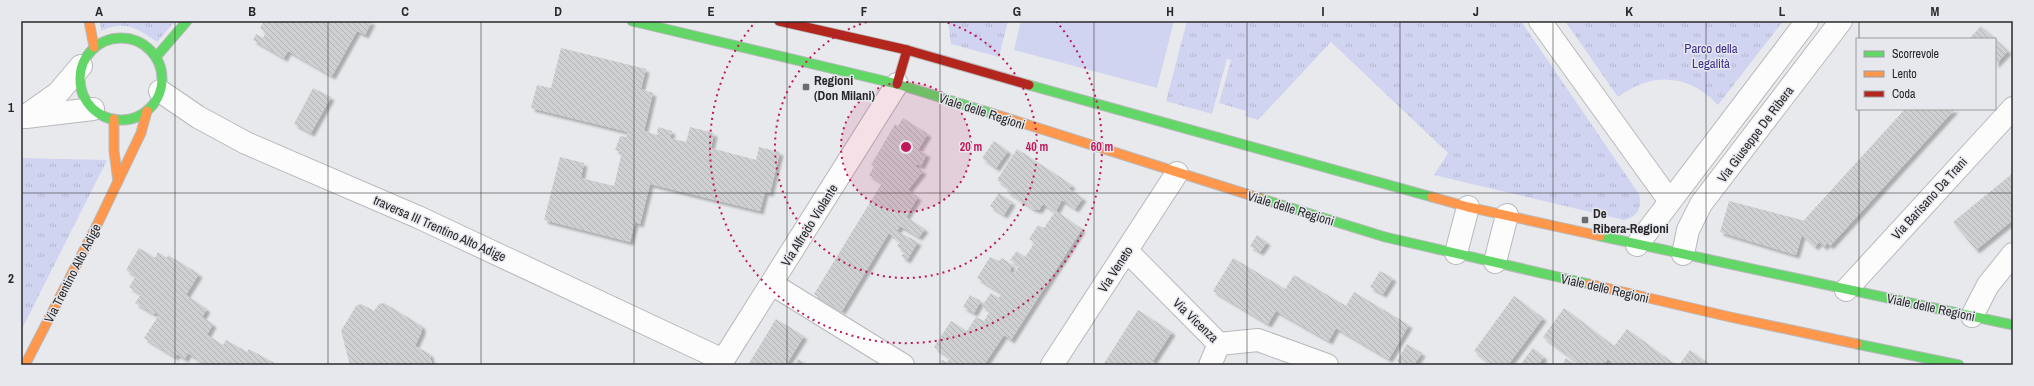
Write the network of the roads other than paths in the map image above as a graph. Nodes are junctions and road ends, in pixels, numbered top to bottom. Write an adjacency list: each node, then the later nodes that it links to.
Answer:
1 (89, 21): 9 (street)
2 (187, 21): 12 (street)
3 (632, 21): 15 (street, Viale delle Regioni)
4 (779, 21): 8 (street, Viale delle Regioni)
5 (1540, 21): 26 (street)
6 (1807, 21): 11 (street, Via Giuseppe De Ribera)
7 (1841, 21): 14 (street, Via Giuseppe De Ribera)
8 (824, 26): 10 (street, Viale delle Regioni)
9 (94, 47): 12 (street); 13 (street)
10 (907, 50): 15 (street); 27 (street, Viale delle Regioni)
11 (1783, 52): 14 (street); 17 (street, Via Giuseppe De Ribera)
12 (156, 57): 16 (street)
13 (82, 66): 19 (street); 22 (street)
14 (1805, 69): 21 (street, Via Giuseppe De Ribera)
15 (897, 84): 24 (street, Viale delle Regioni); 35 (street, Via Alfredo Violante)
16 (160, 91): 20 (street); 40 (street, traversa III Trentino Alto Adige)
17 (1752, 93): 21 (street); 26 (street, Via Giuseppe De Ribera)
18 (2013, 108): 36 (street, Via Barisano Da Trani)
19 (93, 109): 22 (street); 23 (street)
20 (147, 110): 23 (street); 25 (street, Via Trentino Alto Adige)
21 (1773, 110): 32 (street, Via Giuseppe De Ribera)
22 (22, 117)
23 (114, 119): 25 (street)
24 (1177, 173): 30 (street, Via Veneto); 31 (street, Viale delle Regioni)
25 (118, 181): 41 (street, Via Trentino Alto Adige)
26 (1669, 200): 29 (street, Via Giuseppe De Ribera)
27 (1468, 207): 28 (street, Viale delle Regioni); 31 (street)
28 (1507, 215): 29 (street, Viale delle Regioni); 34 (street)
29 (1637, 244): 32 (street, Viale delle Regioni)
30 (1127, 251): 39 (street, Via Vicenza); 43 (street, Via Veneto)
31 (1456, 253): 34 (street, Viale delle Regioni)
32 (1683, 254): 36 (street, Viale delle Regioni)
33 (2013, 254): 37 (street)
34 (1495, 262): 46 (street, Viale delle Regioni)
35 (772, 284): 40 (street, Via Alfredo Violante); 42 (street)
36 (1846, 290): 37 (street, Viale delle Regioni)
37 (1972, 316): 38 (street, Viale delle Regioni)
38 (2013, 325)
39 (1219, 344): 44 (street); 45 (street, Via Vicenza)
40 (722, 362)
41 (25, 365)
42 (903, 365)
43 (1052, 365)
44 (1210, 365)
45 (1327, 365)
46 (1959, 365)

